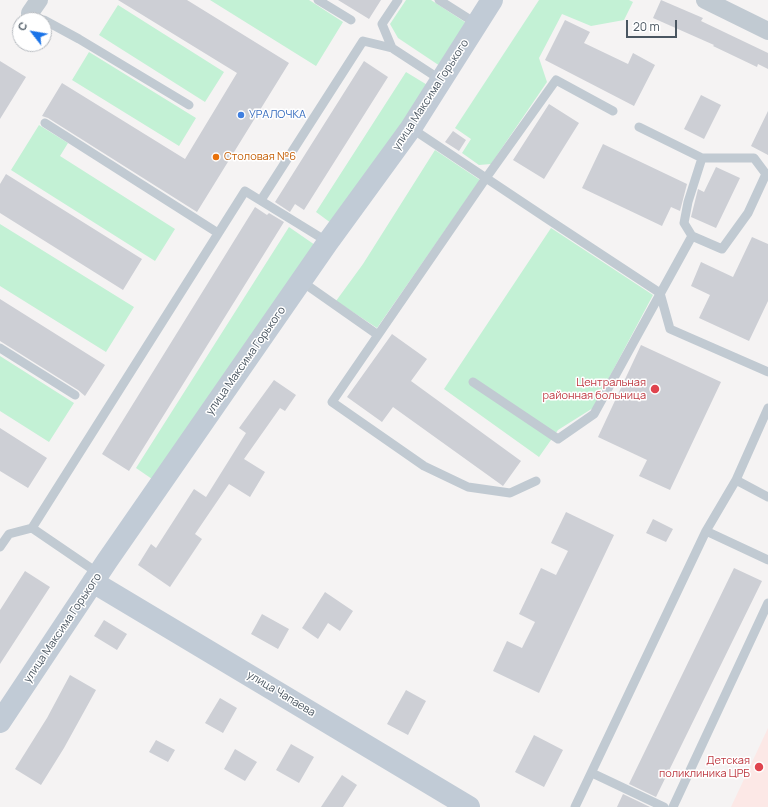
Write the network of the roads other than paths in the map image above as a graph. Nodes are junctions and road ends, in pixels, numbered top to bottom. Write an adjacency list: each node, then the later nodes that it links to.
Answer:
1 (318, 0): 6 (lane)
2 (398, 0): 10 (lane)
3 (439, 0): 8 (lane)
4 (492, 0): 8 (street, улица Максима Горького)
5 (706, 0): 9 (street)
6 (351, 20)
7 (52, 21): 12 (lane)
8 (476, 24): 11 (street, улица Максима Горького)
9 (768, 31)
10 (392, 48): 11 (lane); 19 (lane)
11 (441, 80): 16 (street, улица Максима Горького)
12 (189, 105)
13 (614, 111): 18 (lane)
14 (45, 123): 20 (lane)
15 (639, 127): 17 (lane)
16 (411, 128): 18 (lane); 22 (street, улица Максима Горького)
17 (702, 158): 21 (lane); 21 (lane)
18 (486, 178): 24 (lane); 25 (lane)
19 (261, 200): 20 (lane); 22 (lane)
20 (218, 233): 34 (lane)
21 (692, 236): 24 (lane)
22 (328, 242): 23 (street, улица Максима Горького)
23 (301, 281): 25 (lane); 38 (street, улица Максима Горького)
24 (660, 293): 27 (lane); 28 (lane)
25 (378, 335): 32 (lane)
26 (0, 348): 29 (lane)
27 (768, 372)
28 (473, 382)
29 (75, 395)
30 (768, 408): 31 (lane)
31 (736, 480): 33 (lane); 35 (lane)
32 (536, 481)
33 (768, 496)
34 (32, 528): 36 (lane); 38 (lane)
35 (706, 531): 37 (lane); 41 (lane)
36 (0, 547)
37 (768, 560)
38 (96, 578): 40 (street, улица Максима Горького); 42 (street, улица Чапаева)
39 (768, 603): 45 (lane)
40 (0, 722)
41 (592, 772): 43 (lane); 44 (lane)
42 (469, 807)
43 (575, 807)
44 (664, 807)
45 (673, 807)

